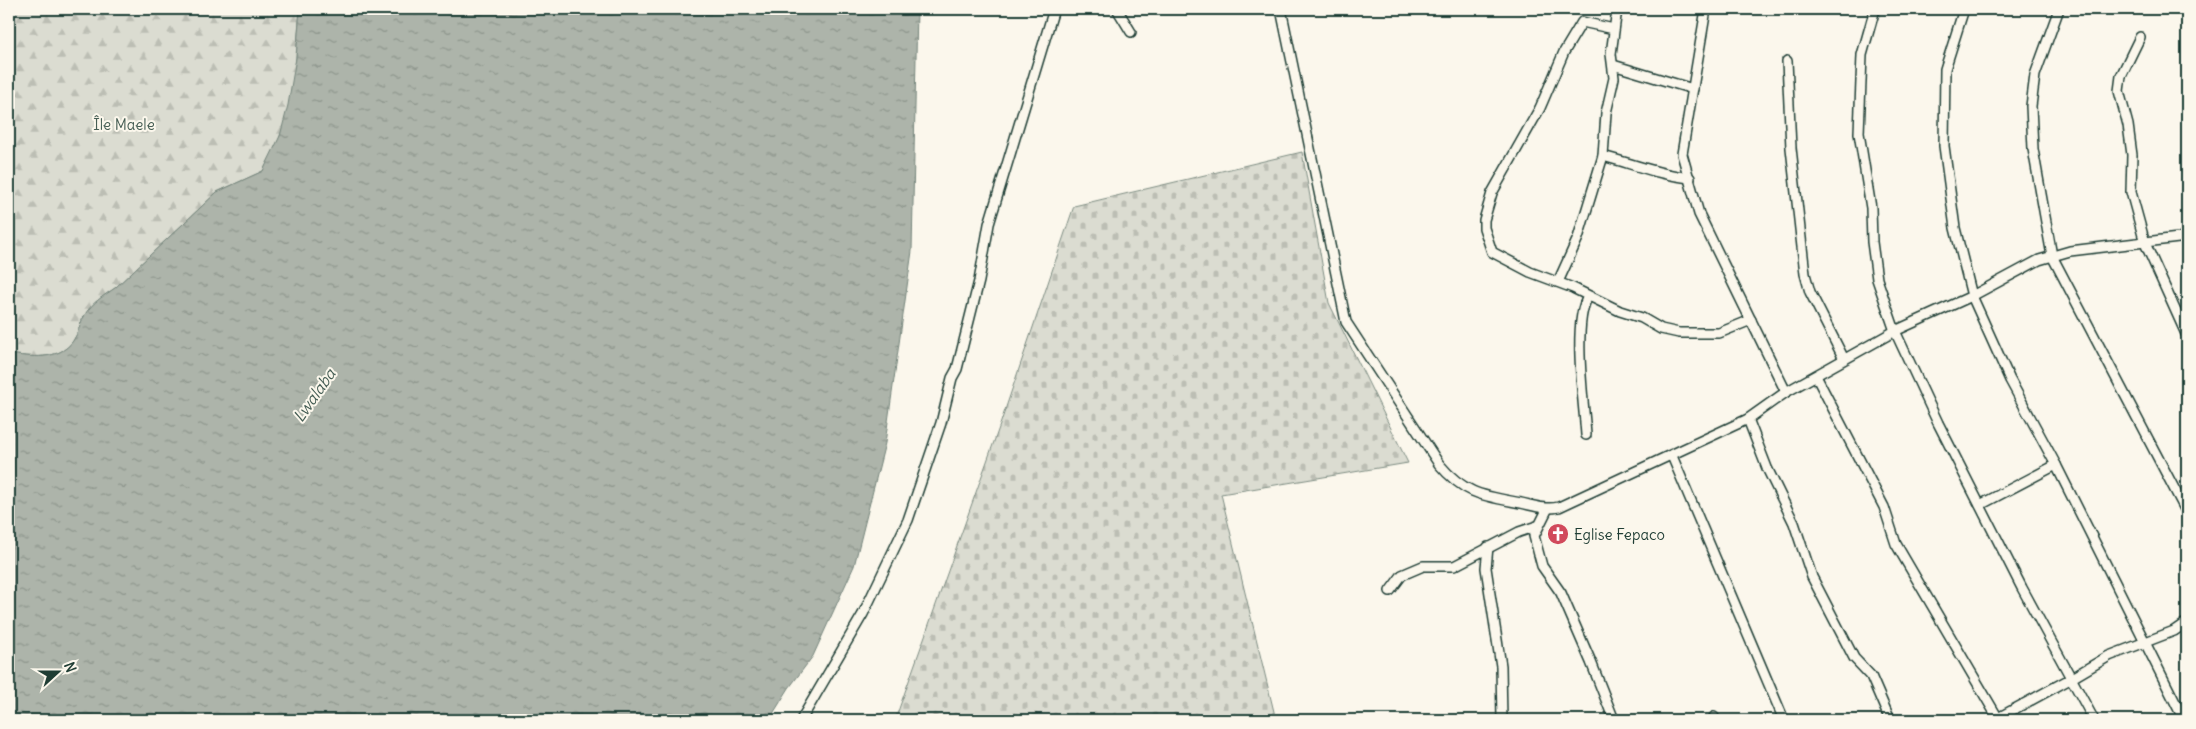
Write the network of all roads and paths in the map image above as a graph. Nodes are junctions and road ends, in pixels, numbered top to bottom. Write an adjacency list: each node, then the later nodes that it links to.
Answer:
1 (1054, 9): 43 (street)
2 (1117, 9): 10 (street)
3 (1281, 9): 34 (street)
4 (1618, 9): 9 (street)
5 (1706, 9): 14 (street)
6 (1875, 9): 24 (street)
7 (1964, 9): 21 (street)
8 (2059, 9): 19 (street)
9 (1614, 29): 13 (street); 20 (street)
10 (1131, 32)
11 (2140, 37): 18 (street)
12 (1787, 61): 26 (street)
13 (1613, 65): 14 (street); 15 (street)
14 (1693, 89): 16 (street)
15 (1603, 156): 16 (street); 20 (street)
16 (1690, 178): 23 (street)
17 (2187, 237): 18 (street)
18 (2145, 243): 19 (street); 25 (street)
19 (2052, 256): 21 (street); 35 (street)
20 (1558, 282): 22 (street)
21 (1972, 296): 24 (street); 32 (street)
22 (1588, 297): 23 (street); 30 (street)
23 (1751, 320): 28 (street)
24 (1894, 331): 26 (street); 33 (street)
25 (2187, 336)
26 (1844, 359): 27 (street)
27 (1816, 376): 28 (street); 42 (street)
28 (1786, 392): 29 (street)
29 (1748, 419): 31 (street); 47 (street)
30 (1586, 435)
31 (1672, 456): 34 (street); 46 (street)
32 (2056, 464): 33 (street); 40 (street)
33 (1980, 505): 41 (street)
34 (1546, 510): 36 (street)
35 (2187, 513)
36 (1537, 526): 37 (street); 45 (street)
37 (1488, 547): 38 (street); 44 (street)
38 (1390, 591)
39 (2187, 622): 40 (street)
40 (2145, 642): 41 (street); 49 (street)
41 (2070, 679): 42 (street); 48 (street)
42 (1998, 719)
43 (802, 720)
44 (1502, 720)
45 (1614, 720)
46 (1784, 720)
47 (1890, 720)
48 (2094, 720)
49 (2184, 720)

